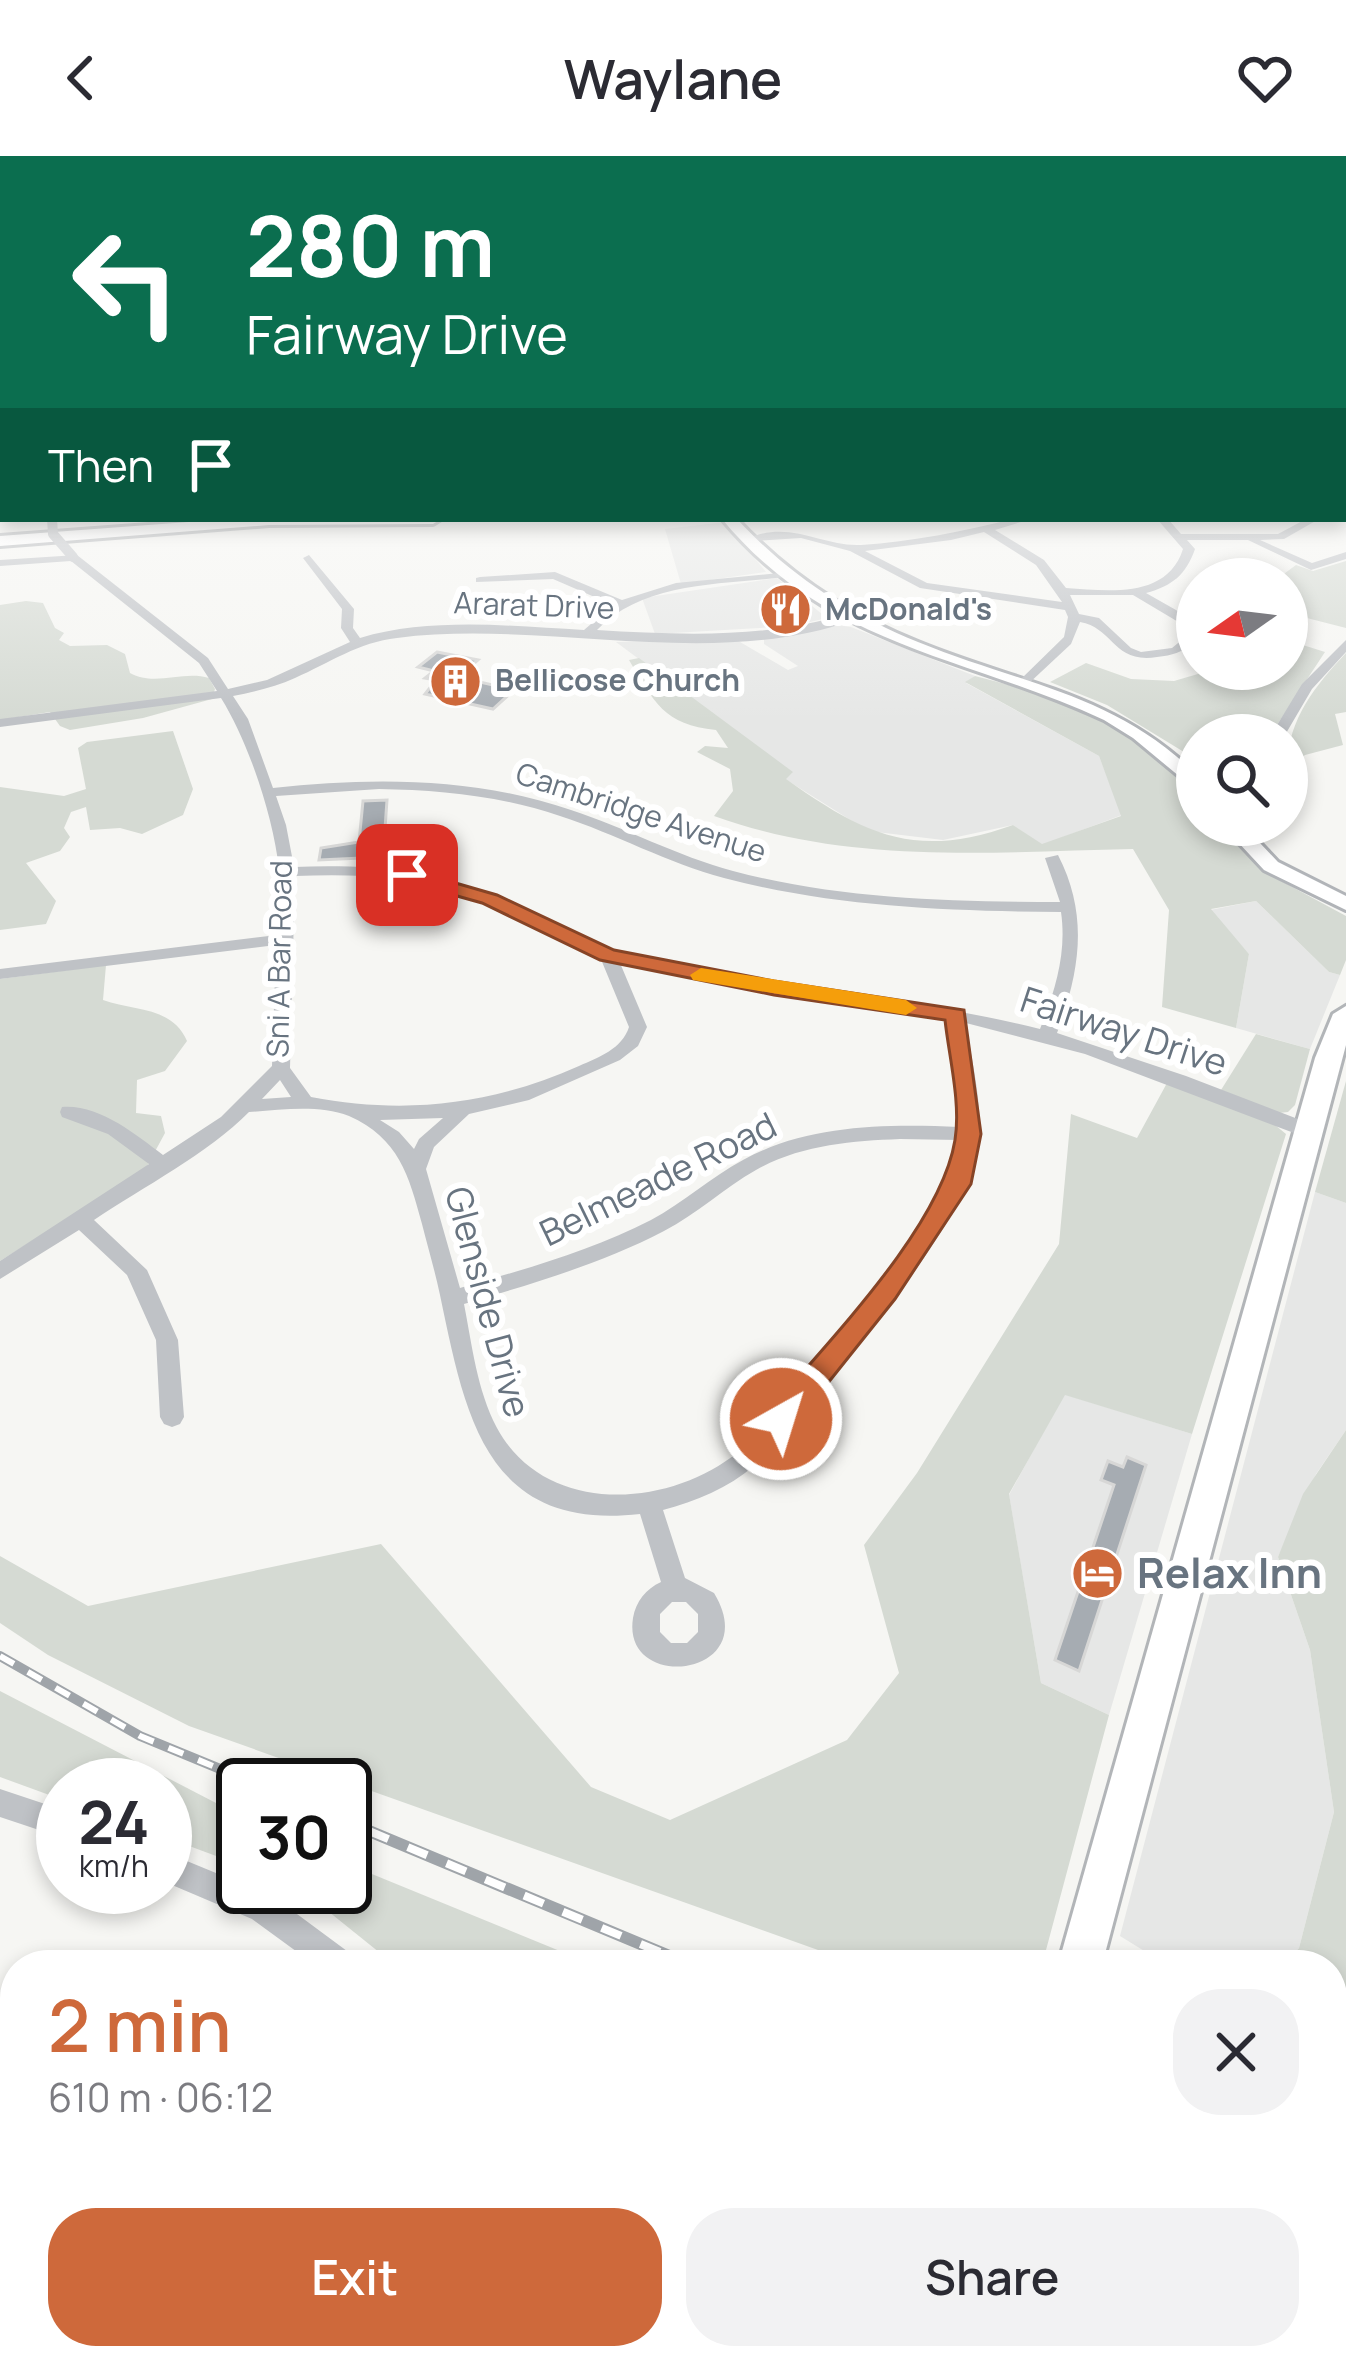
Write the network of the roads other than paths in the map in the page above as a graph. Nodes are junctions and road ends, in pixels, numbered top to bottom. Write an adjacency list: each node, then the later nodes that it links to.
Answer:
1 (52, 522): 17 (street, Sni A Bar Road, bridge)
2 (110, 522): 10 (highway)
3 (250, 522): 14 (highway)
4 (732, 522): 19 (main road)
5 (745, 522): 13 (main road)
6 (1014, 522): 9 (street)
7 (1165, 522): 12 (street)
8 (1308, 522): 11 (street)
9 (986, 529): 15 (street); 23 (street)
10 (0, 530)
11 (1242, 536): 12 (street); 16 (street)
12 (1181, 537): 24 (street)
13 (754, 538): 15 (street); 19 (main road)
14 (0, 541)
15 (855, 550): 26 (street)
16 (1346, 555)
17 (73, 557): 20 (street); 32 (street, Sni A Bar Road)
18 (309, 558): 29 (street)
19 (766, 558): 21 (main road)
20 (0, 563)
21 (785, 574): 25 (street); 27 (main road)
22 (480, 580): 25 (street)
23 (1064, 591): 24 (street); 26 (street)
24 (1138, 592): 26 (street)
25 (619, 603): 28 (street)
26 (1073, 612): 31 (street)
27 (849, 616): 28 (street, Ararat Drive); 31 (main road)
28 (584, 635): 29 (street, Ararat Drive)
29 (356, 641): 32 (street, Ararat Drive)
30 (1346, 644): 33 (street)
31 (1026, 682): 35 (main road)
32 (226, 692): 34 (street, Ararat Drive); 36 (street, Sni A Bar Road)
33 (1291, 714)
34 (0, 723)
35 (1176, 757)
36 (267, 794): 39 (street, Sni A Bar Road); 41 (street, Cambridge Avenue)
37 (1252, 846): 40 (main road)
38 (1053, 858): 41 (street)
39 (287, 872): 42 (street, Sni A Bar Road); 43 (street, Fairway Drive)
40 (1346, 904)
41 (1071, 907): 47 (street)
42 (287, 938): 44 (street); 48 (street, Sni A Bar Road)
43 (608, 955): 46 (street, Fairway Drive); 51 (street)
44 (0, 974)
45 (1346, 1014): 54 (highway)
46 (956, 1015): 47 (street, Fairway Drive); 55 (street, Glenside Drive)
47 (1046, 1035): 54 (street, Fairway Drive)
48 (281, 1068): 49 (street); 50 (street, Sni A Bar Road)
49 (304, 1102): 50 (street); 53 (street)
50 (248, 1106): 56 (street, Sni A Bar Road)
51 (463, 1111): 53 (street); 57 (street, Glenside Drive)
52 (69, 1112): 56 (street)
53 (358, 1114): 57 (street, Glenside Drive)
54 (1310, 1131): 68 (highway)
55 (969, 1134): 60 (street, Belmeade Road); 62 (street, Glenside Drive)
56 (165, 1166): 58 (street, Sni A Bar Road)
57 (417, 1167): 60 (street, Glenside Drive)
58 (80, 1219): 59 (street, Sni A Bar Road); 61 (street)
59 (0, 1271)
60 (452, 1299): 62 (street, Glenside Drive)
61 (172, 1418)
62 (650, 1503): 63 (street)
63 (676, 1588)
64 (0, 1803): 65 (street)
65 (36, 1815)
66 (192, 1878): 67 (street)
67 (320, 1950)
68 (1084, 1950)

